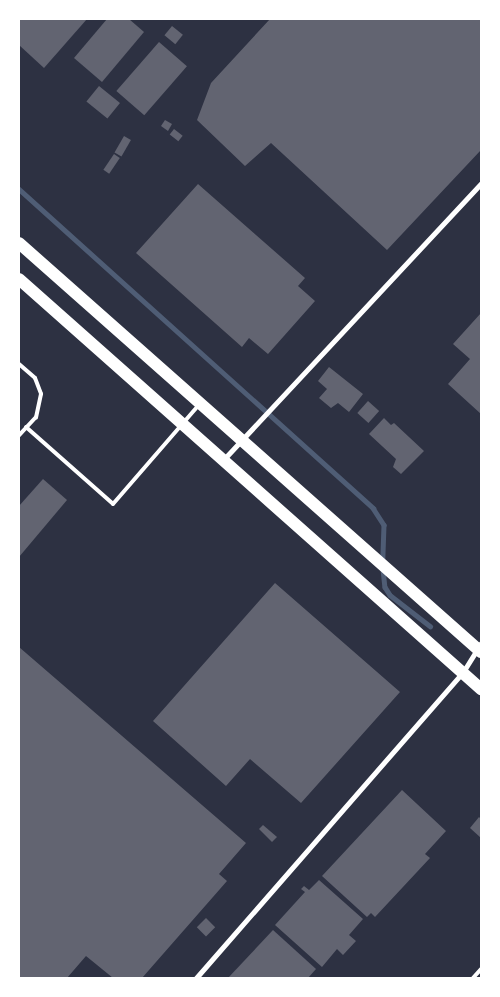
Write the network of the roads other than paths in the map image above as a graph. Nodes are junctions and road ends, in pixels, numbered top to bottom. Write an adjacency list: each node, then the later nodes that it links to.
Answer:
1 (481, 183): 9 (street)
2 (19, 243): 5 (main road)
3 (19, 279): 6 (main road)
4 (19, 364): 7 (lane)
5 (201, 403): 6 (lane); 9 (main road)
6 (183, 425): 7 (lane); 10 (main road)
7 (26, 427): 8 (lane)
8 (19, 436)
9 (241, 439): 10 (street); 11 (main road)
10 (223, 460): 12 (main road)
11 (480, 648): 12 (street)
12 (463, 672): 13 (main road); 15 (street)
13 (481, 689)
14 (481, 969): 16 (lane)
15 (196, 978)
16 (473, 978)

